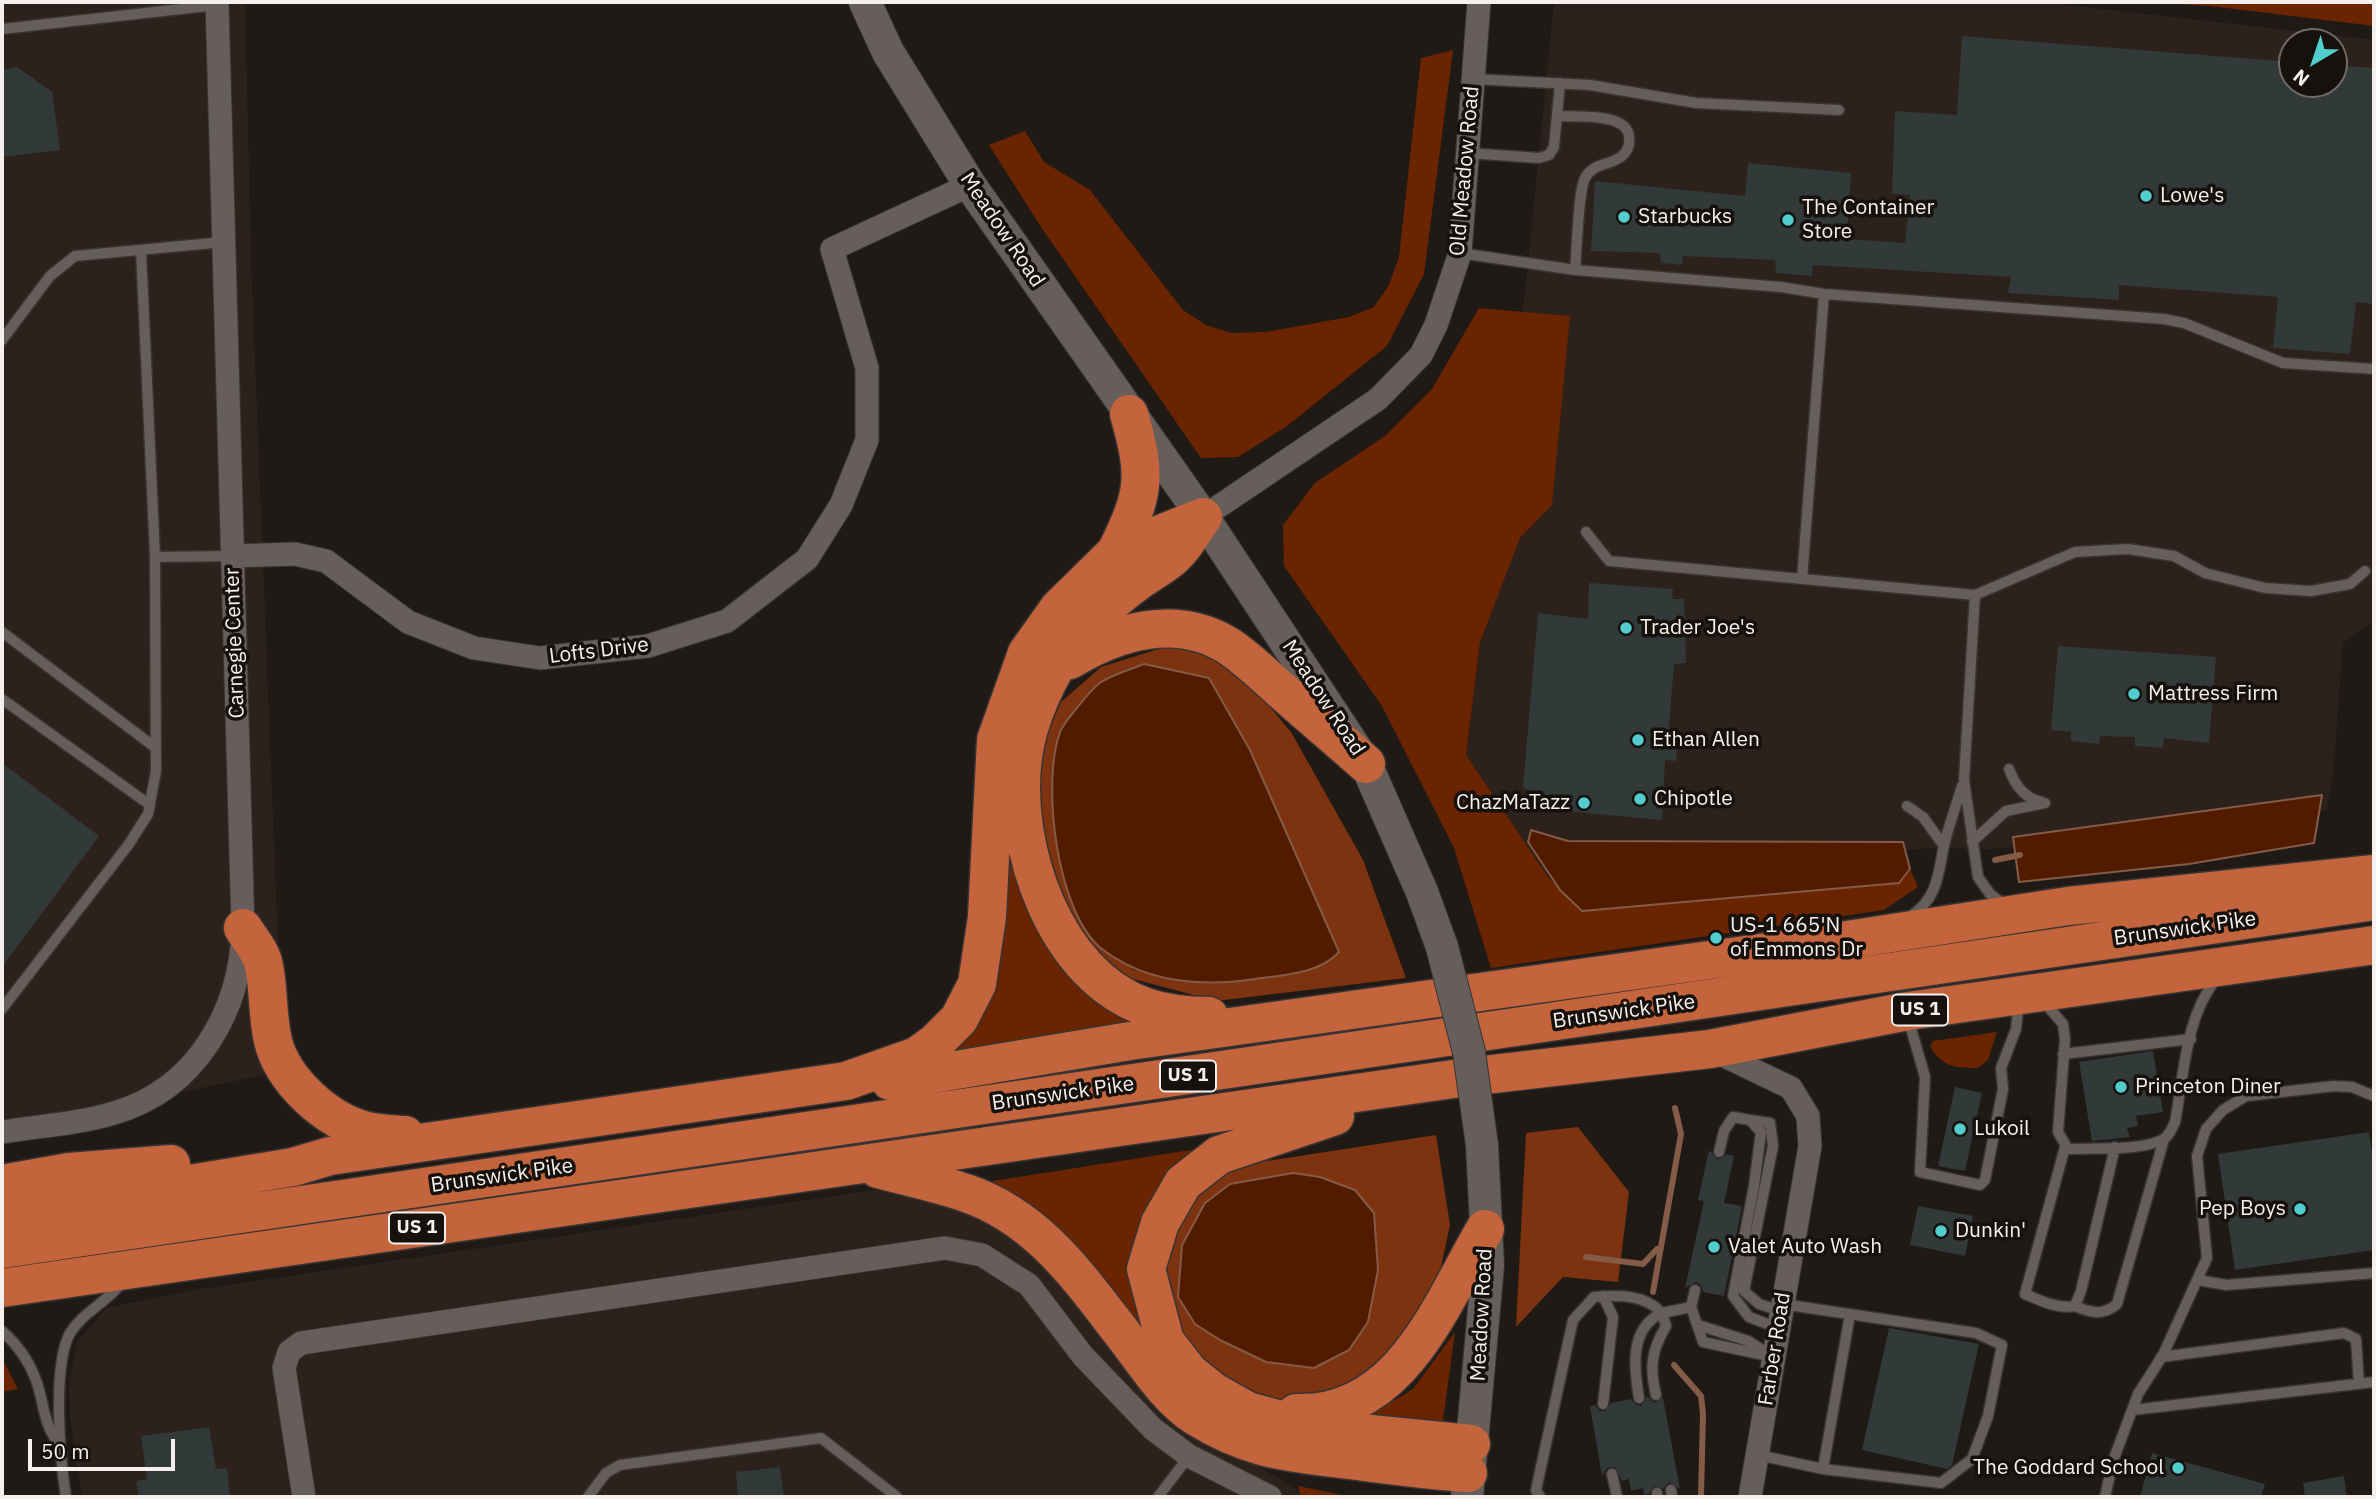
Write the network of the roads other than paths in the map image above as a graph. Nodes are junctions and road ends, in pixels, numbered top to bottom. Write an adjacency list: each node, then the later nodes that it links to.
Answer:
1 (865, 2): 10 (street, Meadow Road)
2 (1479, 2): 5 (street, Old Meadow Road)
3 (217, 3): 4 (lane); 11 (street, Carnegie Center)
4 (2, 29)
5 (1473, 79): 6 (lane); 9 (street, Old Meadow Road)
6 (1560, 83): 7 (lane); 8 (lane)
7 (1839, 110)
8 (1557, 116): 9 (lane); 14 (lane)
9 (1468, 153): 13 (street, Old Meadow Road)
10 (970, 185): 18 (street, Meadow Road); 22 (street, Lofts Drive)
11 (224, 243): 12 (lane); 22 (street, Carnegie Center)
12 (141, 250): 16 (lane); 23 (lane)
13 (1460, 253): 14 (lane); 19 (street, Old Meadow Road)
14 (1575, 270): 15 (lane)
15 (1824, 294): 17 (lane); 25 (lane)
16 (2, 340)
17 (2374, 369)
18 (1129, 414): 19 (street, Meadow Road); 21 (highway)
19 (1203, 517): 21 (highway); 28 (highway); 31 (street, Meadow Road)
20 (1586, 532): 25 (lane)
21 (1116, 552): 53 (highway)
22 (232, 556): 23 (lane); 41 (street, Carnegie Center)
23 (155, 558): 30 (lane)
24 (2365, 571): 26 (lane)
25 (1802, 579): 26 (lane)
26 (1976, 596): 33 (lane)
27 (2, 632): 30 (lane)
28 (1056, 669): 31 (highway); 48 (highway)
29 (2, 699): 34 (lane)
30 (156, 748): 34 (lane)
31 (1366, 764): 66 (street, Meadow Road, bridge)
32 (2009, 769): 36 (lane)
33 (1964, 780): 36 (lane); 37 (lane)
34 (150, 805): 46 (lane)
35 (1908, 806): 37 (lane)
36 (1972, 842): 40 (lane)
37 (1944, 846): 42 (lane)
38 (2374, 874): 40 (highway)
39 (2374, 901): 67 (highway, Brunswick Pike / US 1)
40 (2016, 914): 42 (highway)
41 (243, 928): 56 (street, Carnegie Center); 57 (highway)
42 (1883, 935): 48 (highway)
43 (2374, 945): 44 (highway, Brunswick Pike / US 1)
44 (2225, 967): 45 (highway, Brunswick Pike / US 1); 49 (lane)
45 (2029, 994): 47 (highway, Brunswick Pike / US 1); 47 (lane); 51 (lane)
46 (2, 1009)
47 (1908, 1012): 50 (highway, Brunswick Pike / US 1)
48 (1317, 1015): 53 (highway)
49 (2191, 1039): 51 (lane); 58 (lane)
50 (1710, 1049): 52 (highway, Brunswick Pike / US 1); 77 (street, Farber Road)
51 (2063, 1054): 59 (lane)
52 (1467, 1077): 63 (highway, Brunswick Pike / US 1); 88 (highway)
53 (846, 1081): 57 (highway)
54 (2374, 1096): 70 (lane)
55 (1750, 1120): 61 (lane); 77 (lane); 77 (lane)
56 (2, 1132)
57 (438, 1139): 62 (highway)
58 (2164, 1139): 60 (lane); 74 (lane)
59 (2065, 1147): 60 (lane); 74 (lane)
60 (2115, 1147): 74 (lane)
61 (1719, 1152)
62 (330, 1156): 64 (highway); 65 (highway)
63 (863, 1165): 68 (highway, Brunswick Pike / US 1); 93 (highway)
64 (2, 1184)
65 (2, 1215)
66 (1486, 1229): 88 (highway); 93 (street, Meadow Road)
67 (2, 1250)
68 (131, 1269): 71 (highway, Brunswick Pike / US 1); 89 (lane)
69 (2374, 1273): 70 (lane)
70 (2198, 1280): 81 (lane)
71 (2, 1288)
72 (1695, 1290): 75 (lane)
73 (1603, 1296): 76 (lane); 86 (lane); 101 (lane)
74 (2075, 1306)
75 (1691, 1307): 76 (lane); 80 (lane)
76 (1662, 1313): 84 (lane); 85 (lane)
77 (1780, 1314): 78 (lane); 80 (street, Farber Road)
78 (1850, 1314): 92 (lane); 92 (lane)
79 (2, 1331): 89 (lane)
80 (1773, 1357): 90 (street, Farber Road)
81 (2161, 1357): 83 (lane); 87 (lane)
82 (2374, 1382): 83 (lane)
83 (2359, 1384): 87 (lane)
84 (1656, 1395)
85 (1639, 1398)
86 (1603, 1404)
87 (2132, 1410): 104 (lane)
88 (1248, 1411): 93 (highway)
89 (58, 1442): 95 (lane)
90 (1758, 1455): 92 (lane); 103 (street, Farber Road)
91 (1189, 1456): 96 (street); 99 (lane); 100 (street)
92 (1823, 1469)
93 (1469, 1471)
94 (1612, 1474): 102 (lane)
95 (66, 1497)
96 (304, 1497)
97 (588, 1497): 98 (lane)
98 (897, 1497)
99 (1158, 1497)
100 (1270, 1497)
101 (1540, 1497)
102 (1617, 1497)
103 (1750, 1497)
104 (2105, 1497)

